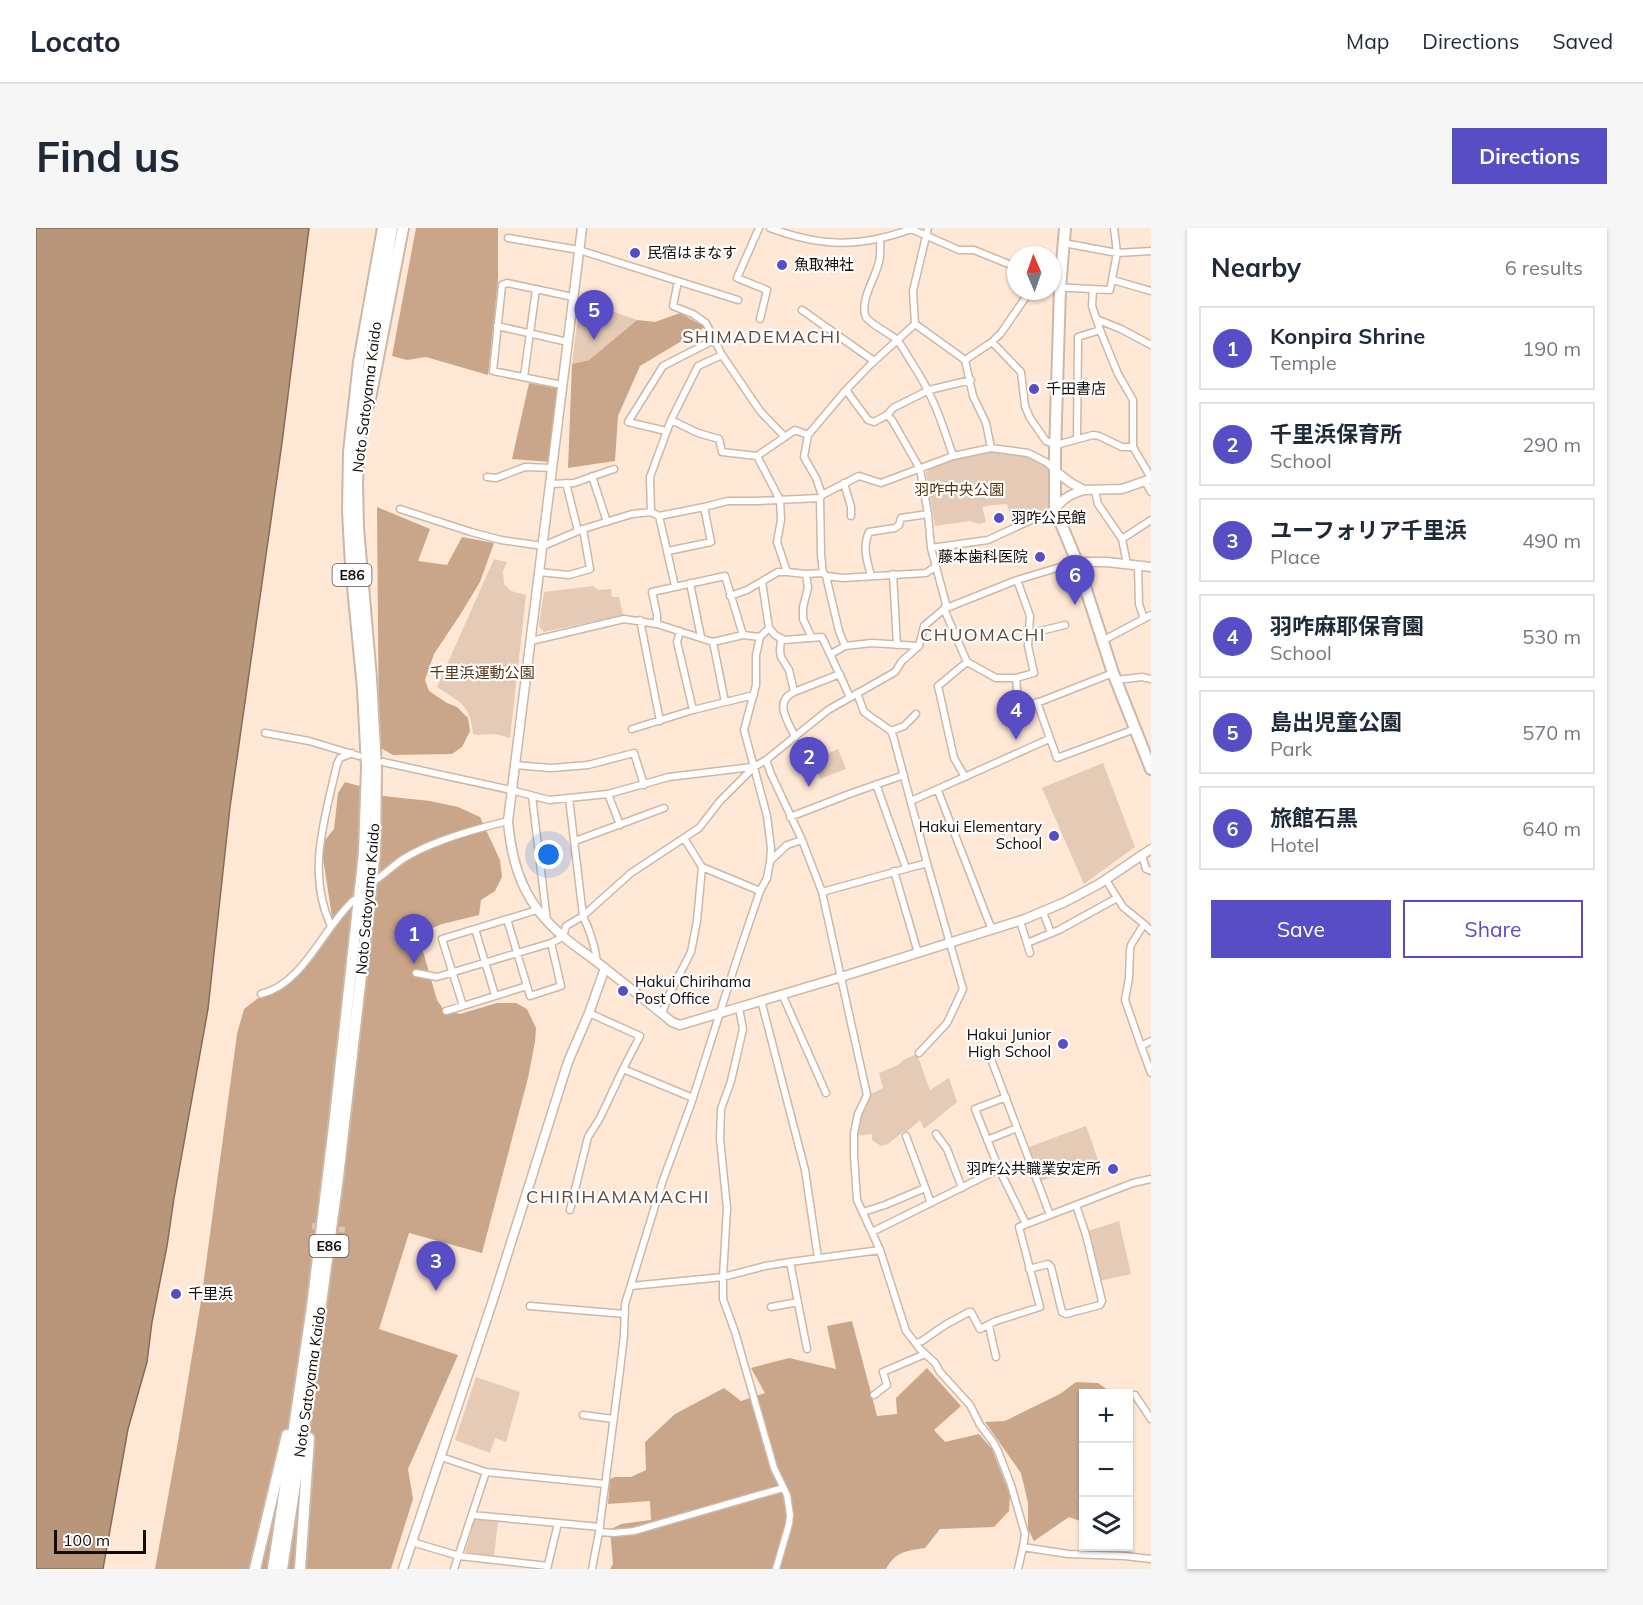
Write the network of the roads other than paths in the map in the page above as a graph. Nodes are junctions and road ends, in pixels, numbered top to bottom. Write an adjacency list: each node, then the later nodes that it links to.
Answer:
1 (383, 228): 250 (highway, Noto Satoyama Kaido / E86)
2 (392, 228): 57 (highway, Noto Satoyama Kaido / E86)
3 (403, 228): 57 (highway)
4 (582, 228): 13 (street)
5 (759, 228): 29 (street)
6 (770, 228): 11 (street)
7 (1065, 228): 12 (highway)
8 (1113, 228): 15 (street)
9 (928, 232): 11 (street); 17 (street); 31 (street)
10 (508, 238): 13 (street)
11 (880, 239): 36 (street)
12 (1064, 243): 15 (street); 16 (highway)
13 (579, 250): 19 (street); 24 (street)
14 (1151, 252): 15 (street)
15 (1117, 253): 18 (street)
16 (1061, 260)
17 (1007, 263)
18 (1113, 280): 22 (street); 23 (street)
19 (678, 281): 25 (street); 35 (street)
20 (1061, 288): 22 (street)
21 (536, 289): 24 (street); 32 (street); 34 (street)
22 (1093, 289): 30 (street)
23 (1151, 291)
24 (573, 297): 37 (street)
25 (738, 300)
26 (1024, 300): 38 (street)
27 (1056, 300): 54 (highway)
28 (802, 310): 42 (street)
29 (760, 319)
30 (1096, 319): 33 (street); 39 (street)
31 (915, 324): 36 (street); 41 (street)
32 (497, 326): 34 (street); 43 (street)
33 (1100, 330): 53 (street); 56 (street)
34 (531, 333): 37 (street); 43 (street)
35 (714, 340): 40 (street); 50 (street)
36 (897, 340): 42 (street); 47 (street)
37 (568, 342): 45 (street)
38 (992, 342): 41 (street); 54 (street)
39 (1151, 345)
40 (722, 355): 49 (street); 52 (street)
41 (965, 360): 44 (street)
42 (874, 361): 46 (street)
43 (524, 377): 45 (street)
44 (970, 380): 47 (street); 55 (street)
45 (562, 385): 60 (street)
46 (846, 390): 48 (street); 51 (street)
47 (929, 390): 48 (street); 59 (street)
48 (887, 415): 62 (street)
49 (671, 420): 50 (street); 58 (street)
50 (666, 431): 78 (street)
51 (808, 435): 52 (street); 73 (street)
52 (785, 437): 58 (street)
53 (1077, 438): 54 (street); 56 (street)
54 (1056, 445): 63 (highway)
55 (991, 447): 59 (street); 63 (street)
56 (1133, 447): 66 (street)
57 (359, 454): 254 (highway, Noto Satoyama Kaido / E86)
58 (757, 456): 74 (street)
59 (953, 456): 62 (street)
60 (553, 468): 65 (street); 69 (street)
61 (614, 469): 64 (street)
62 (920, 469): 68 (street); 79 (street)
63 (1055, 471): 70 (street); 77 (highway)
64 (592, 476): 67 (street); 83 (street)
65 (486, 477)
66 (1149, 479): 71 (street); 72 (street)
67 (566, 483): 69 (street); 84 (street)
68 (844, 483): 73 (street); 81 (street)
69 (550, 484): 86 (street)
70 (1084, 490): 71 (street); 77 (street)
71 (1095, 490): 85 (street)
72 (1151, 492)
73 (821, 497): 74 (street); 97 (street)
74 (780, 500): 75 (street); 95 (street)
75 (704, 507): 80 (street); 88 (street)
76 (400, 509): 86 (street)
77 (1055, 509): 87 (street); 89 (highway)
78 (651, 512): 80 (street); 83 (street)
79 (928, 514): 87 (street); 99 (street)
80 (659, 516): 88 (street)
81 (851, 516)
82 (1151, 520): 85 (street)
83 (607, 522): 84 (street)
84 (581, 530): 86 (street); 94 (street)
85 (1122, 539): 90 (street)
86 (543, 546): 94 (street)
87 (931, 548): 92 (street)
88 (668, 551): 103 (street)
89 (1077, 562): 90 (street); 100 (street); 120 (highway)
90 (1127, 564): 91 (street)
91 (1138, 565): 93 (street); 107 (street)
92 (935, 567): 98 (street); 105 (street)
93 (1151, 567)
94 (539, 572): 119 (street)
95 (787, 572): 96 (street); 101 (street)
96 (806, 574): 97 (street); 118 (street)
97 (825, 574): 99 (street); 123 (street)
98 (893, 574): 99 (street); 122 (street)
99 (871, 576)
100 (1017, 580): 105 (street); 114 (street)
101 (762, 582): 104 (street); 111 (street)
102 (690, 584): 103 (street); 104 (street); 115 (street)
103 (675, 586): 109 (street)
104 (730, 596): 113 (street)
105 (944, 609): 124 (street); 126 (street)
106 (1151, 615): 107 (street)
107 (1144, 619): 120 (street)
108 (640, 620): 109 (street); 119 (street); 139 (street)
109 (657, 624): 112 (street)
110 (1065, 625): 114 (street)
111 (769, 628): 116 (street); 117 (street)
112 (680, 631): 115 (street); 137 (street)
113 (743, 634): 116 (street); 121 (street)
114 (1028, 634): 129 (street)
115 (701, 637): 121 (street)
116 (760, 637): 133 (street)
117 (781, 638): 118 (street); 131 (street)
118 (812, 638): 125 (street)
119 (531, 641): 148 (street)
120 (1102, 641): 128 (highway)
121 (713, 642): 135 (street)
122 (897, 645): 123 (street); 124 (street)
123 (845, 646): 125 (street)
124 (919, 646): 132 (street)
125 (831, 654): 127 (street)
126 (967, 662): 129 (street); 152 (street)
127 (840, 674): 131 (street); 134 (street)
128 (1114, 677): 130 (street); 136 (street); 141 (highway)
129 (1016, 678): 136 (street)
130 (1151, 679)
131 (794, 692): 144 (street)
132 (857, 693): 134 (street); 142 (street)
133 (754, 695): 135 (street); 149 (street)
134 (850, 698): 144 (street)
135 (725, 702): 137 (street)
136 (1037, 702): 145 (street)
137 (693, 710): 139 (street)
138 (916, 714): 142 (street)
139 (660, 721): 140 (street)
140 (632, 729)
141 (1135, 729): 145 (street); 150 (highway)
142 (891, 731): 151 (street)
143 (265, 733): 189 (street)
144 (795, 737): 146 (street)
145 (1049, 740): 152 (street)
146 (766, 760): 149 (street); 162 (street)
147 (382, 762): 155 (street)
148 (514, 765): 154 (street); 155 (street)
149 (754, 767): 154 (street); 165 (street); 170 (street)
150 (1151, 770)
151 (904, 775): 153 (street); 160 (street)
152 (965, 777): 156 (street)
153 (876, 784): 162 (street); 173 (street)
154 (644, 785): 157 (street)
155 (511, 790): 158 (street); 163 (street)
156 (938, 791): 160 (street); 191 (street)
157 (608, 794): 159 (street); 164 (street)
158 (532, 796): 159 (street); 187 (street)
159 (569, 798): 167 (street)
160 (911, 801): 171 (street)
161 (664, 808): 164 (street)
162 (790, 817): 166 (street)
163 (508, 821): 176 (street); 182 (street)
164 (620, 825): 167 (street)
165 (684, 838): 172 (street); 184 (street)
166 (802, 840): 170 (street); 179 (street)
167 (575, 841): 184 (street)
168 (1151, 849): 169 (street)
169 (1142, 855): 175 (street); 177 (street)
170 (770, 862): 178 (street)
171 (927, 863): 173 (street); 196 (street)
172 (702, 867): 178 (street); 217 (street)
173 (906, 868): 174 (street)
174 (894, 871): 179 (street); 199 (street)
175 (1151, 871)
176 (377, 879)
177 (1106, 880): 180 (street); 183 (street)
178 (760, 891): 215 (street)
179 (822, 892): 206 (street)
180 (1117, 898): 188 (street); 193 (street)
181 (354, 900): 189 (street)
182 (537, 910): 185 (street); 187 (street)
183 (1043, 912): 186 (street); 193 (street)
184 (583, 916): 194 (street); 202 (street)
185 (507, 919): 190 (street); 198 (street)
186 (1020, 921): 191 (street); 197 (street)
187 (548, 922): 194 (street)
188 (1144, 924): 192 (street); 219 (street)
189 (331, 926): 208 (street)
190 (474, 929): 201 (street); 204 (street)
191 (992, 930): 196 (street)
192 (1151, 931)
193 (1051, 933): 197 (street)
194 (563, 937): 195 (street); 202 (street)
195 (551, 943): 198 (street); 207 (street)
196 (949, 943): 199 (street); 220 (street)
197 (1026, 943): 200 (street)
198 (517, 952): 201 (street); 207 (street)
199 (918, 953): 206 (street)
200 (1030, 953)
201 (485, 962): 204 (street); 210 (street)
202 (597, 962): 203 (street)
203 (605, 968): 216 (street); 217 (street)
204 (453, 971): 205 (street); 212 (street)
205 (416, 973)
206 (841, 977): 209 (street); 238 (street)
207 (527, 986): 210 (street)
208 (261, 994)
209 (782, 994): 211 (street); 224 (street)
210 (495, 995): 212 (street)
211 (761, 1000): 213 (street); 243 (street)
212 (463, 1006): 214 (street)
213 (739, 1008): 215 (street); 246 (street)
214 (446, 1011)
215 (721, 1012): 217 (street); 226 (street)
216 (589, 1013): 222 (street); 264 (street)
217 (662, 1013)
218 (1151, 1041): 219 (street)
219 (1141, 1046): 223 (street)
220 (919, 1053)
221 (991, 1059): 225 (street)
222 (623, 1070): 226 (street); 237 (street)
223 (1151, 1073)
224 (826, 1093)
225 (1006, 1097): 227 (street); 230 (street)
226 (693, 1098): 247 (street)
227 (1017, 1128): 230 (street); 239 (street)
228 (936, 1134): 234 (street)
229 (906, 1136): 233 (street)
230 (987, 1140): 231 (street)
231 (999, 1169): 234 (street); 240 (street)
232 (1151, 1179): 236 (street)
233 (926, 1188): 235 (street); 238 (street)
234 (962, 1188): 235 (street)
235 (931, 1203): 241 (street)
236 (1076, 1205): 239 (street); 245 (street)
237 (570, 1210)
238 (863, 1212): 241 (street)
239 (1050, 1215): 240 (street)
240 (1026, 1224): 245 (street)
241 (872, 1232): 242 (street)
242 (880, 1250): 243 (street); 255 (street)
243 (818, 1258): 244 (street)
244 (790, 1262): 246 (street); 248 (street)
245 (1029, 1269): 253 (street)
246 (723, 1277): 247 (street); 267 (street)
247 (631, 1286): 252 (street)
248 (798, 1302): 251 (street); 256 (street)
249 (530, 1306): 252 (street)
250 (312, 1307): 276 (highway); 277 (highway, Noto Satoyama Kaido / E86)
251 (771, 1307)
252 (625, 1314): 262 (street)
253 (988, 1326): 255 (street); 258 (street)
254 (316, 1339): 278 (highway, Noto Satoyama Kaido / E86); 279 (highway)
255 (916, 1342): 257 (street)
256 (807, 1349)
257 (925, 1354): 259 (street); 272 (street)
258 (996, 1357)
259 (874, 1395)
260 (1135, 1395): 263 (street)
261 (583, 1415): 262 (street)
262 (613, 1419): 266 (street)
263 (1151, 1419)
264 (441, 1457): 265 (street); 271 (street)
265 (486, 1472): 266 (street); 268 (street)
266 (605, 1484): 270 (street)
267 (783, 1488): 270 (street); 283 (street)
268 (472, 1515): 269 (street); 273 (street)
269 (558, 1523): 270 (street); 275 (street)
270 (599, 1530): 282 (street)
271 (412, 1542): 273 (street); 280 (street)
272 (1023, 1547): 274 (street); 284 (street)
273 (459, 1556): 275 (street); 281 (street)
274 (1151, 1559)
275 (548, 1568)
276 (255, 1569)
277 (273, 1569)
278 (282, 1569)
279 (300, 1569)
280 (403, 1569)
281 (454, 1569)
282 (592, 1569)
283 (776, 1569)
284 (1018, 1569)

